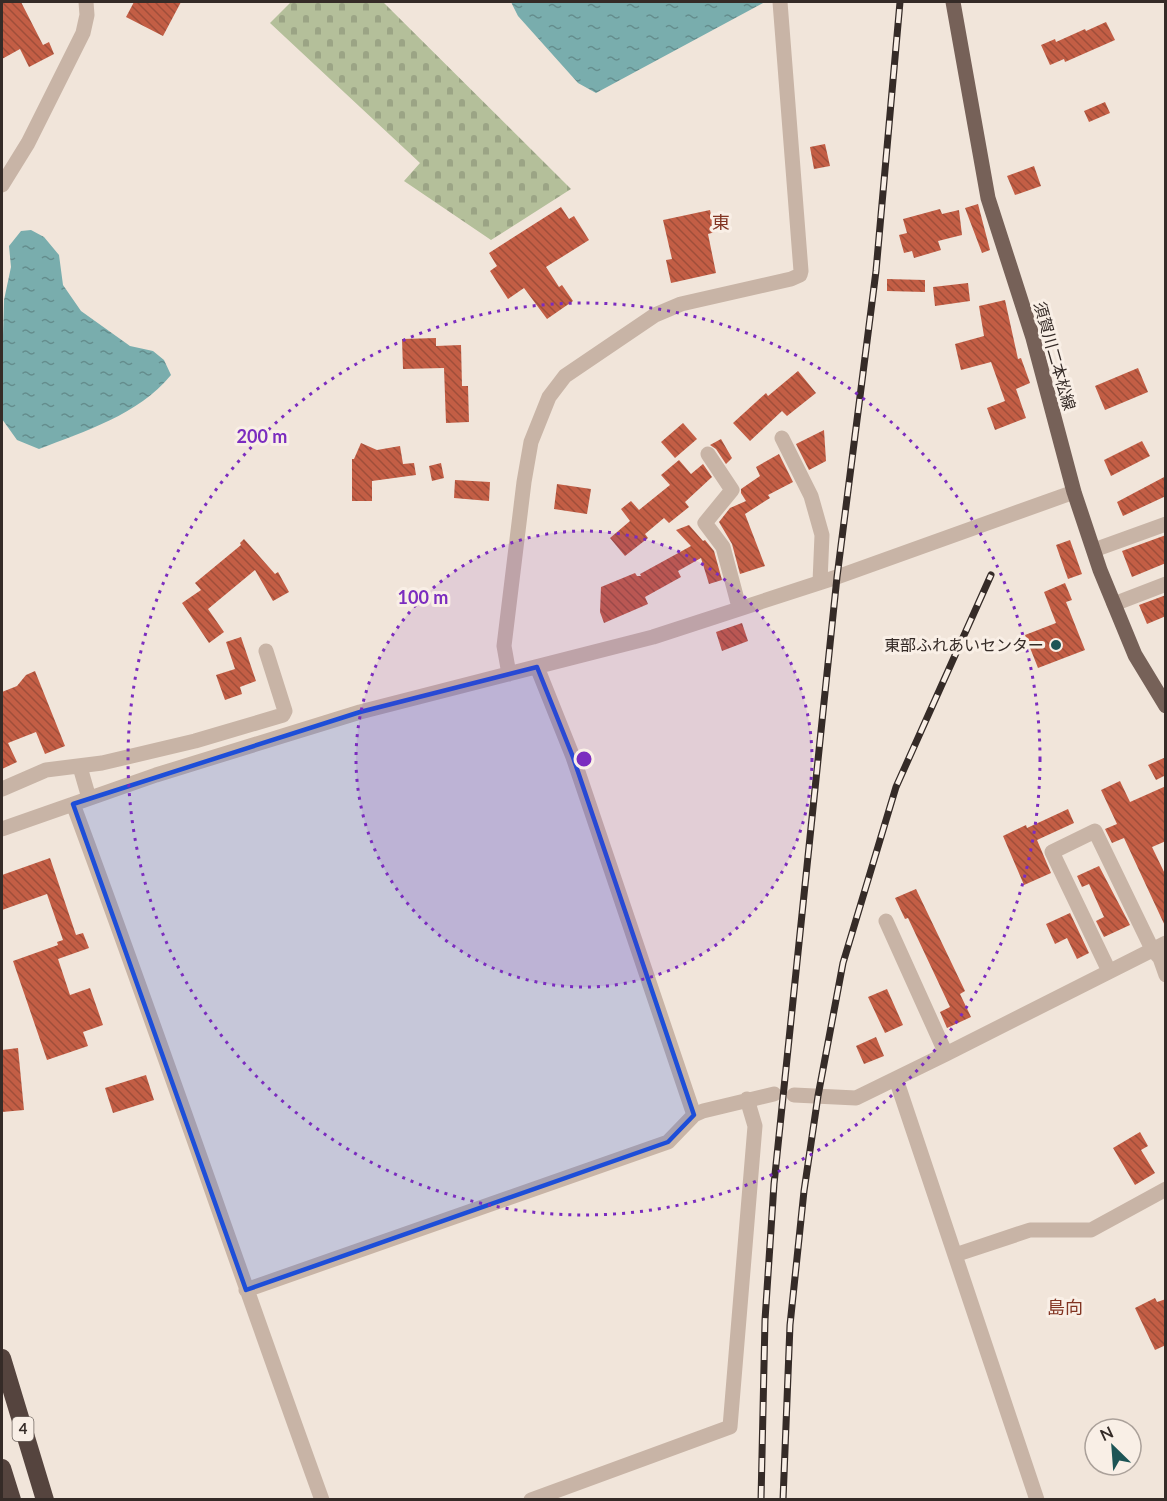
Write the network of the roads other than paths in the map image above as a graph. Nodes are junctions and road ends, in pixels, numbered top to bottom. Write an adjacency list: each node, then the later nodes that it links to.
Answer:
1 (101, 2): 4 (street)
2 (780, 2): 17 (street)
3 (953, 2): 8 (main road, 須賀川二本松線)
4 (87, 8): 5 (street)
5 (2, 185)
6 (782, 438): 11 (street)
7 (708, 454): 14 (street)
8 (1074, 492): 10 (main road, 須賀川二本松線); 11 (street)
9 (1166, 524): 10 (street)
10 (1094, 550): 13 (main road, 須賀川二本松線)
11 (820, 582): 14 (street)
12 (1166, 584): 13 (street)
13 (1114, 604): 18 (main road, 須賀川二本松線)
14 (739, 607): 16 (street)
15 (267, 651): 19 (street)
16 (537, 667): 17 (street); 33 (street)
17 (509, 674): 21 (street)
18 (1166, 706)
19 (80, 766): 20 (street); 21 (street)
20 (2, 789)
21 (89, 798): 22 (street)
22 (73, 804): 23 (street); 36 (street)
23 (2, 829)
24 (886, 921): 28 (street)
25 (1159, 946): 26 (street); 26 (street); 27 (street)
26 (1109, 971): 28 (street)
27 (1166, 975)
28 (946, 1054): 29 (street)
29 (896, 1079): 31 (street); 35 (street)
30 (774, 1094): 32 (street)
31 (794, 1095)
32 (747, 1099): 33 (street); 40 (street)
33 (694, 1115): 36 (street)
34 (1166, 1189): 35 (street)
35 (956, 1255): 41 (street)
36 (246, 1290): 39 (street)
37 (2, 1358): 38 (highway, 4)
38 (45, 1500)
39 (322, 1500)
40 (531, 1500)
41 (1037, 1500)

